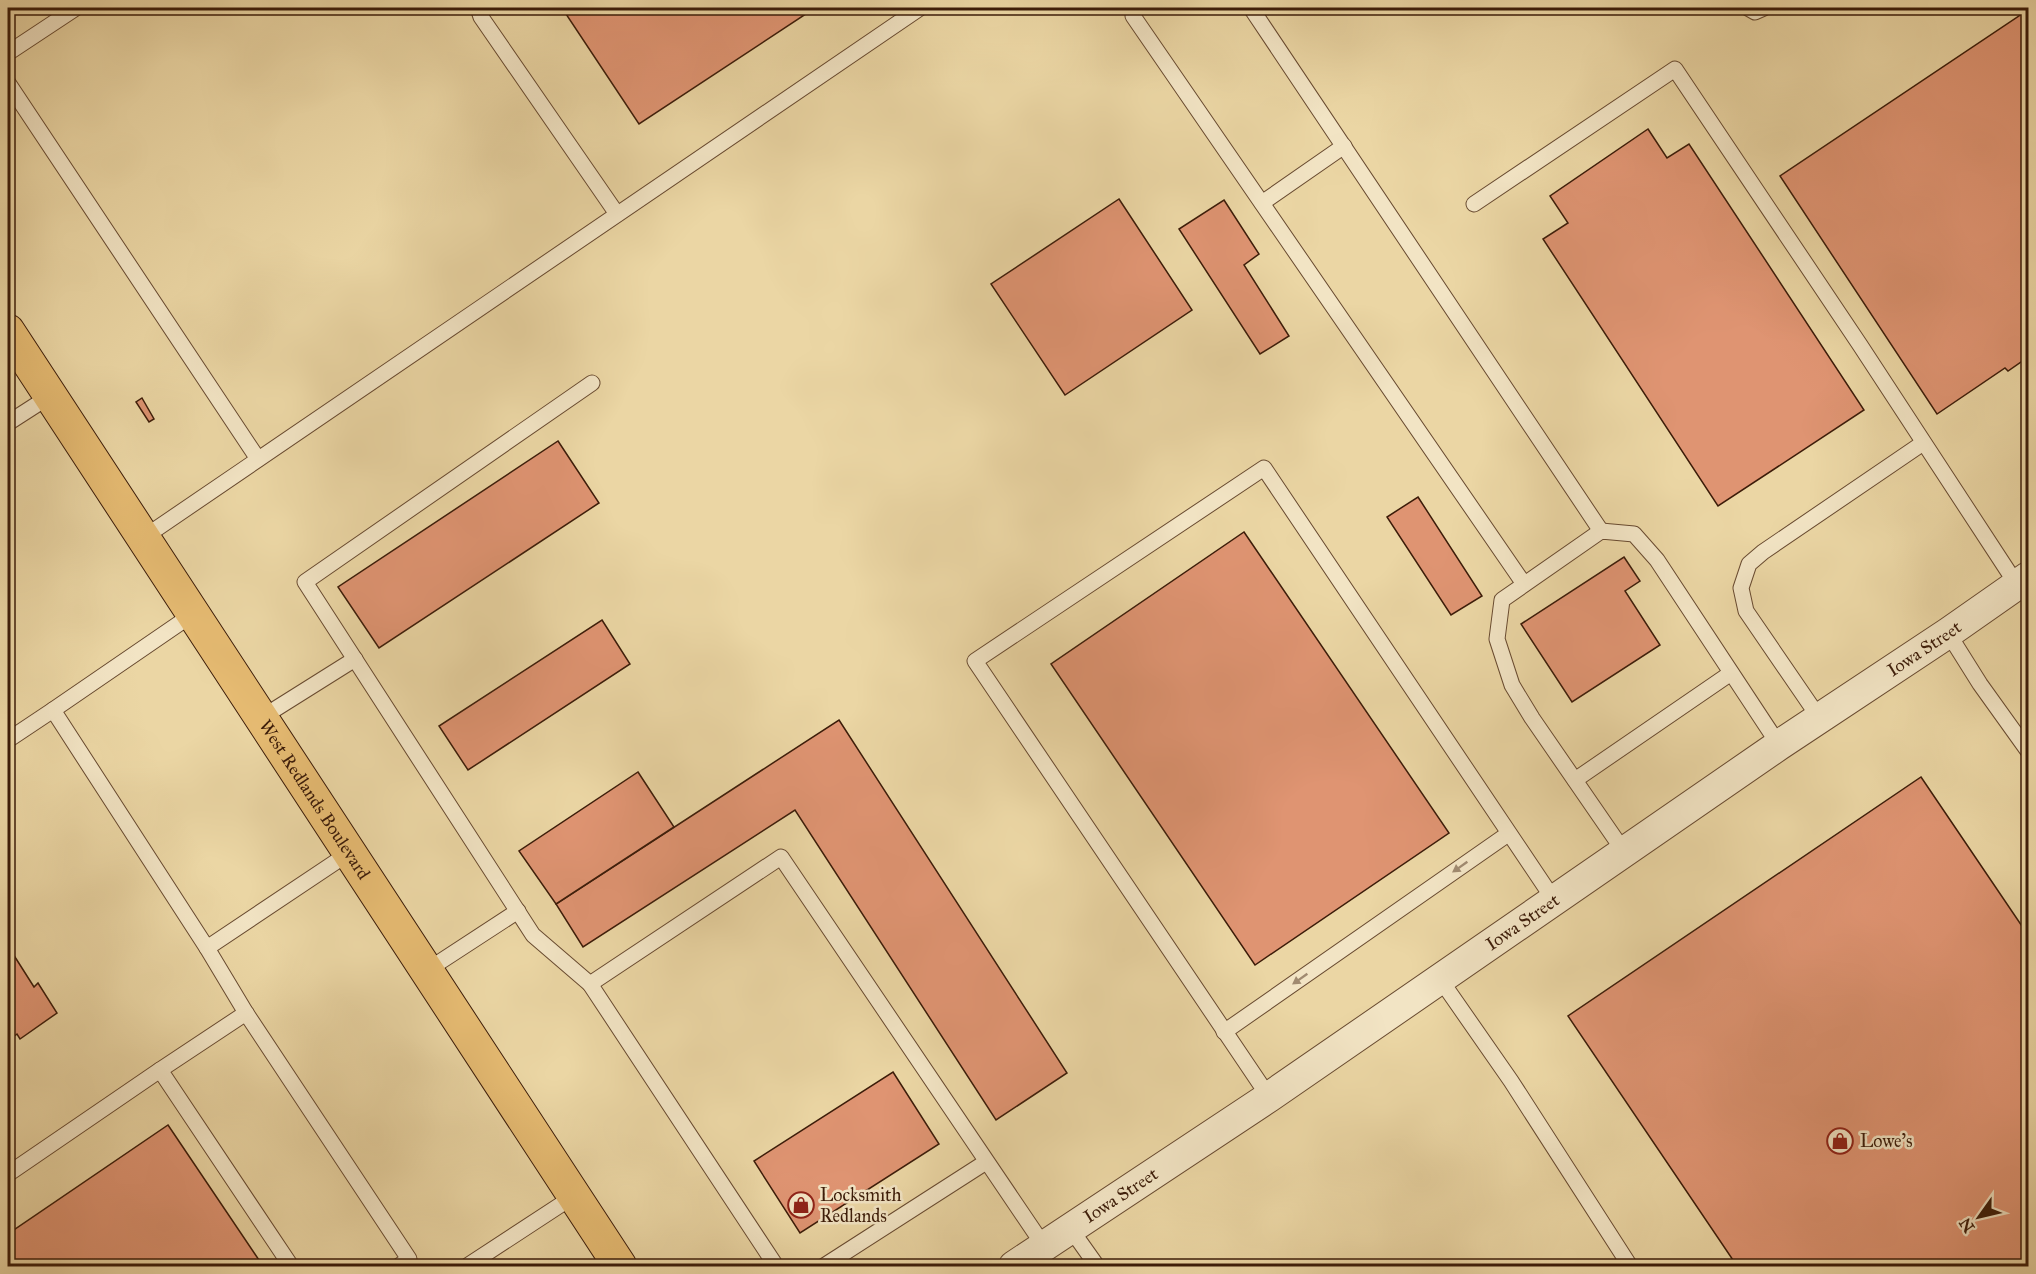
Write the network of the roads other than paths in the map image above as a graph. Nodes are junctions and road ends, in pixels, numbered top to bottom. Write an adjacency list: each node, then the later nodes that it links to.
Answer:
1 (76, 8): 8 (lane)
2 (478, 8): 13 (lane)
3 (920, 8): 13 (lane)
4 (1251, 8): 10 (lane)
5 (1748, 8): 6 (lane)
6 (1764, 8)
7 (1133, 16): 11 (lane)
8 (8, 53)
9 (8, 83): 19 (lane)
10 (1344, 146): 11 (lane); 20 (lane)
11 (1262, 203): 23 (lane)
12 (1474, 204): 18 (lane)
13 (617, 214): 19 (lane)
14 (8, 331): 16 (main road, West Redlands Boulevard)
15 (592, 383): 26 (lane)
16 (50, 396): 17 (lane); 21 (main road, West Redlands Boulevard)
17 (8, 423)
18 (1923, 443): 22 (lane); 30 (lane)
19 (258, 459): 21 (lane)
20 (1601, 531): 23 (lane); 27 (lane)
21 (142, 538): 24 (main road, West Redlands Boulevard)
22 (2023, 581): 25 (street, Iowa Street)
23 (1524, 584): 34 (lane)
24 (193, 614): 28 (lane); 29 (main road, West Redlands Boulevard)
25 (1948, 633): 30 (street, Iowa Street); 33 (lane)
26 (355, 659): 29 (lane); 39 (lane)
27 (1731, 673): 32 (lane); 34 (lane)
28 (53, 710): 31 (lane); 40 (lane)
29 (261, 718): 36 (main road, West Redlands Boulevard)
30 (1820, 719): 32 (street, Iowa Street)
31 (8, 740)
32 (1779, 746): 37 (street, Iowa Street)
33 (2028, 751)
34 (1575, 780): 37 (lane)
35 (1508, 834): 38 (lane); 45 (lane, one-way to 45); 45 (lane)
36 (349, 853): 40 (lane); 41 (main road, West Redlands Boulevard)
37 (1624, 853): 38 (street, Iowa Street)
38 (1554, 900): 42 (street, Iowa Street)
39 (518, 911): 41 (lane); 43 (lane)
40 (207, 948): 44 (lane)
41 (426, 970): 50 (main road, West Redlands Boulevard)
42 (1440, 979): 47 (street, Iowa Street); 61 (lane)
43 (590, 984): 48 (lane); 57 (lane)
44 (246, 1013): 46 (lane); 53 (lane)
45 (1224, 1032): 47 (lane)
46 (160, 1070): 49 (lane); 54 (lane)
47 (1269, 1097): 51 (street, Iowa Street)
48 (986, 1162): 52 (lane); 58 (lane)
49 (8, 1174)
50 (574, 1196): 55 (lane); 56 (main road, West Redlands Boulevard)
51 (1070, 1228): 52 (street, Iowa Street); 60 (lane)
52 (1044, 1246): 59 (street, Iowa Street)
53 (407, 1264)
54 (291, 1266)
55 (467, 1266)
56 (620, 1266)
57 (776, 1266)
58 (824, 1266)
59 (1014, 1266)
60 (1097, 1266)
61 (1630, 1266)

